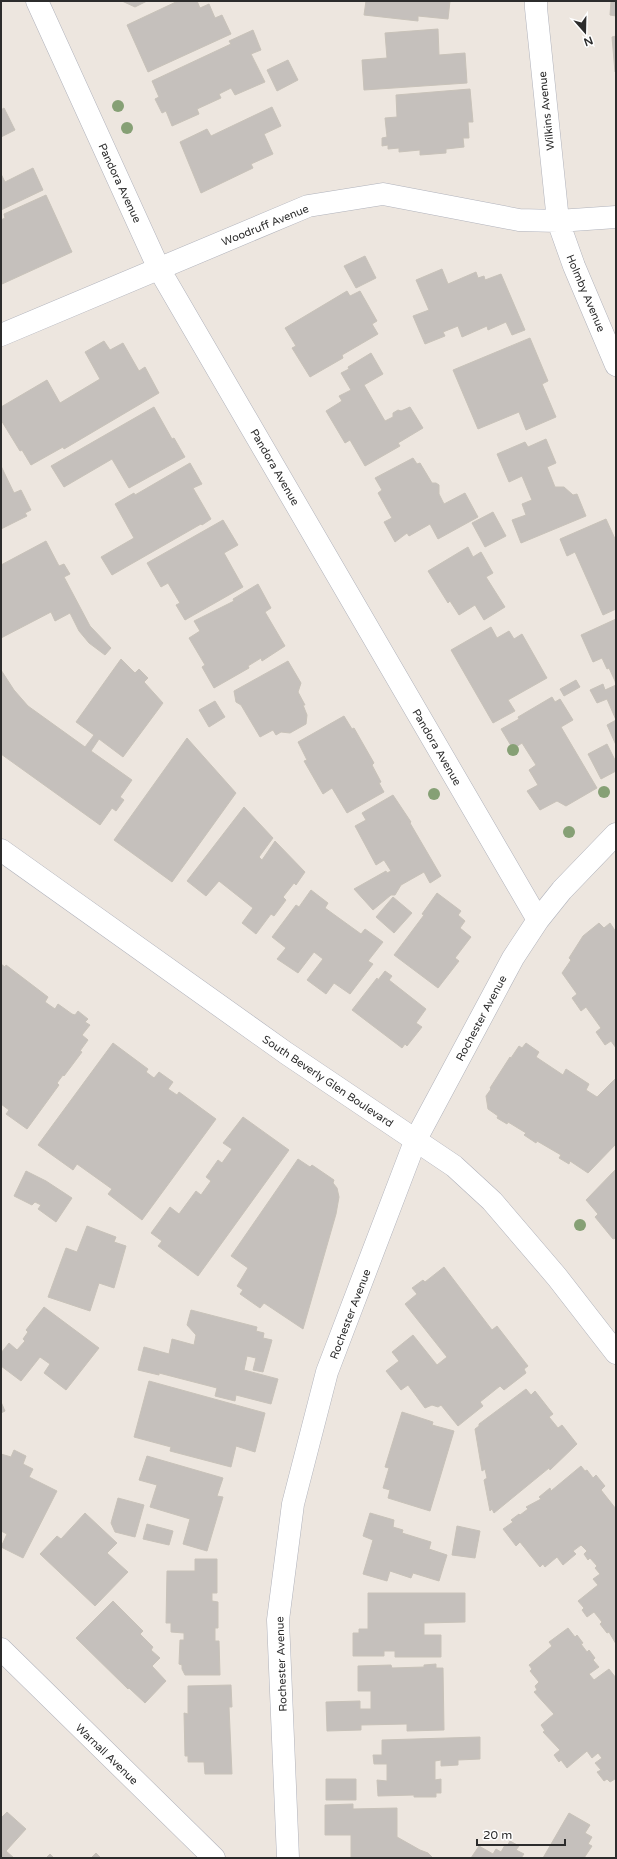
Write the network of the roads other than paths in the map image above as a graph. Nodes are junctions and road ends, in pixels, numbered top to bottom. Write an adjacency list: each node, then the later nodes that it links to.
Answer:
1 (37, 1): 5 (street, Pandora Avenue)
2 (536, 1): 4 (street, Wilkins Avenue)
3 (616, 217): 4 (street, Woodruff Avenue)
4 (558, 221): 5 (street, Woodruff Avenue); 7 (street, Holmby Avenue)
5 (159, 269): 6 (street, Woodruff Avenue); 10 (street, Pandora Avenue)
6 (1, 335)
7 (616, 365)
8 (616, 834): 10 (street, Rochester Avenue)
9 (1, 850): 11 (street, South Beverly Glen Boulevard)
10 (538, 920): 11 (street, Rochester Avenue)
11 (416, 1139): 12 (street, South Beverly Glen Boulevard); 15 (street, Rochester Avenue)
12 (616, 1353)
13 (1, 1649): 14 (street, Warnall Avenue)
14 (214, 1858)
15 (288, 1858)

